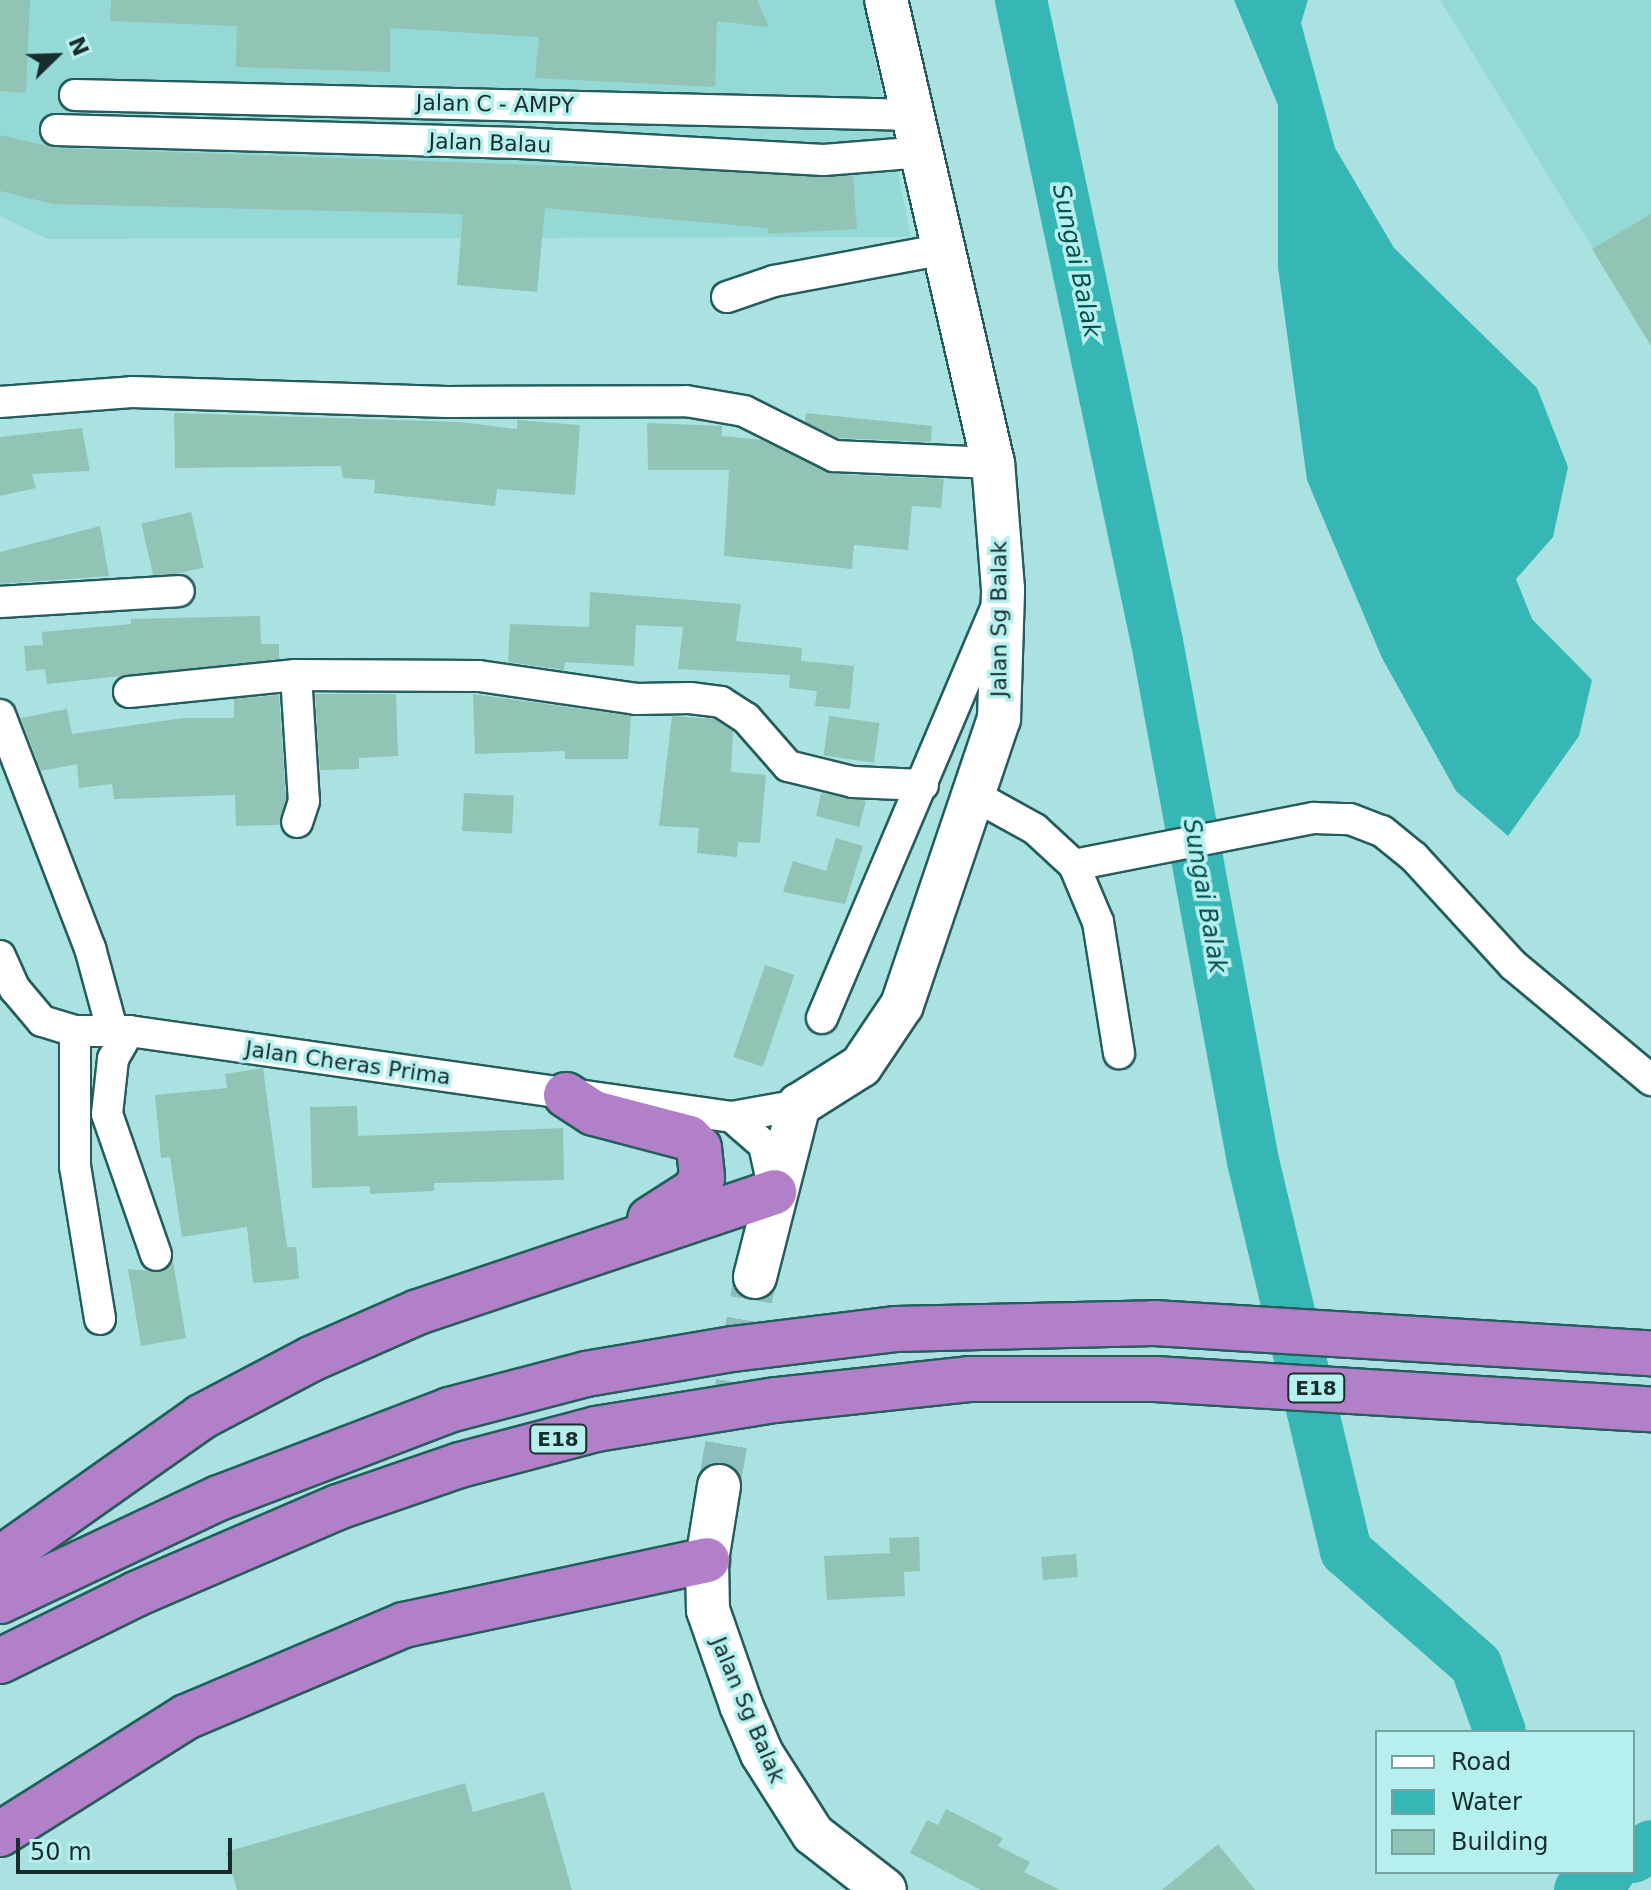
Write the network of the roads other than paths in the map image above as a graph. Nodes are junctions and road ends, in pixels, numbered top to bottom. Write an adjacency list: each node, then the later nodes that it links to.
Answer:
1 (886, 0): 4 (street, Jalan Sg Balak)
2 (75, 95): 4 (street, Jalan C - AMPY)
3 (56, 130): 4 (street, Jalan Balau)
4 (919, 134): 5 (street, Jalan Sg Balak)
5 (945, 249): 6 (street); 8 (street, Jalan Sg Balak)
6 (727, 297)
7 (0, 402): 8 (street)
8 (993, 463): 9 (street, Jalan Sg Balak)
9 (1003, 589): 15 (street); 16 (street, Jalan Sg Balak)
10 (179, 591): 11 (street)
11 (0, 602)
12 (296, 675): 13 (street); 15 (street); 17 (street)
13 (129, 692)
14 (0, 715): 21 (street)
15 (923, 785): 20 (street)
16 (977, 797): 18 (street); 26 (street, Jalan Sg Balak)
17 (297, 822)
18 (1074, 865): 23 (street); 24 (street)
19 (0, 956): 22 (street, Jalan Cheras Prima)
20 (822, 1018)
21 (120, 1030): 22 (street, Jalan Cheras Prima); 25 (street, Jalan Cheras Prima); 30 (street)
22 (75, 1031): 32 (street)
23 (1119, 1053)
24 (1651, 1080)
25 (566, 1095): 27 (street, Jalan Cheras Prima); 29 (highway)
26 (799, 1105): 27 (street, Jalan Cheras Prima); 28 (street)
27 (732, 1117): 28 (street)
28 (774, 1192): 29 (highway); 31 (street)
29 (607, 1246): 36 (highway)
30 (156, 1255)
31 (755, 1277)
32 (100, 1319)
33 (1651, 1353): 38 (highway, E18)
34 (1651, 1409): 39 (highway, E18)
35 (719, 1486): 37 (street, Jalan Sg Balak)
36 (0, 1559)
37 (707, 1560): 40 (highway); 41 (street, Jalan Sg Balak)
38 (0, 1601)
39 (0, 1661)
40 (0, 1834)
41 (885, 1890)

